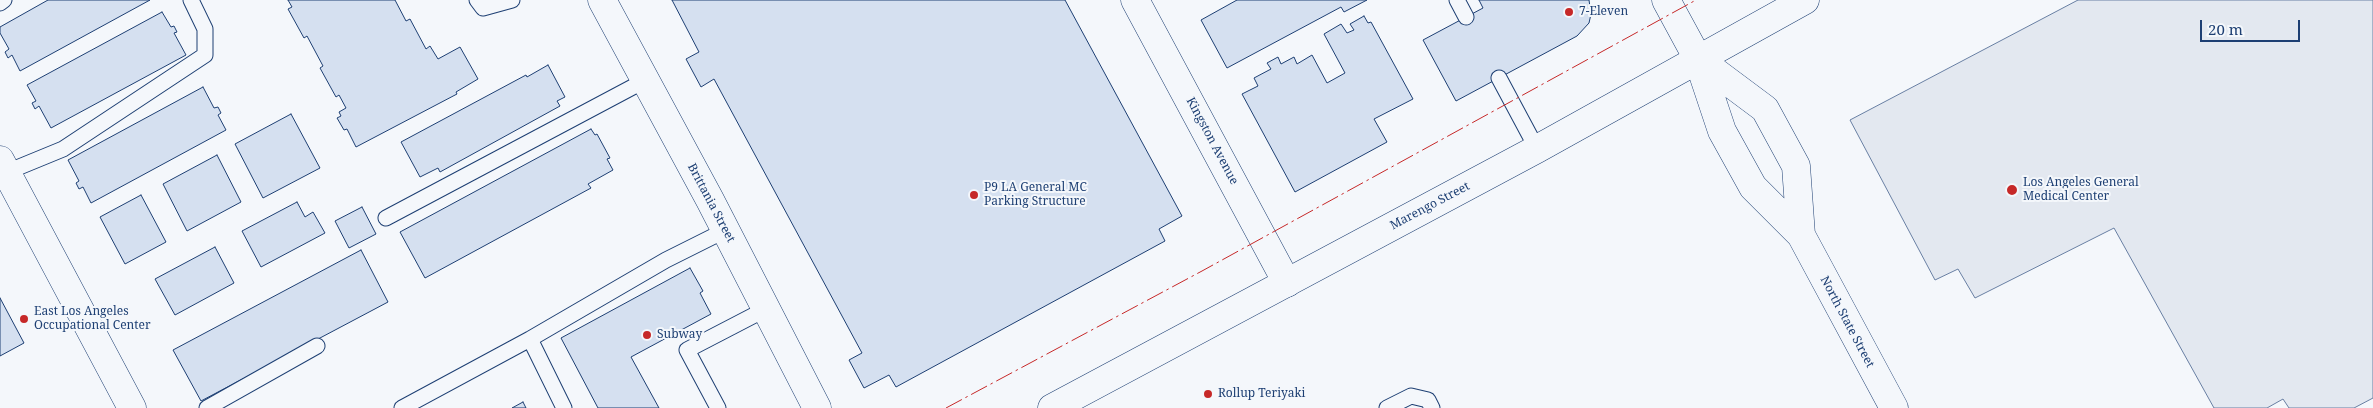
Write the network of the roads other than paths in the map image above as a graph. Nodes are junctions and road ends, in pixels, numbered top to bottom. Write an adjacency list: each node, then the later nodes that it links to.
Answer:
1 (4, 0): 9 (lane)
2 (191, 0): 16 (lane)
3 (477, 0): 4 (lane)
4 (512, 0)
5 (602, 0): 14 (street, Brittania Street)
6 (1457, 0): 11 (lane)
7 (1666, 0): 12 (street, North State Street)
8 (1805, 0): 12 (street, Marengo Street)
9 (0, 2)
10 (1144, 3): 20 (street, Kingston Avenue)
11 (1466, 17)
12 (1698, 59): 15 (street, Marengo Street); 19 (street, North State Street); 19 (street, North State Street)
13 (1499, 78): 15 (lane)
14 (644, 81): 17 (lane); 18 (street, Brittania Street)
15 (1537, 149): 20 (street, Marengo Street)
16 (3, 166): 25 (street)
17 (386, 218)
18 (726, 230): 21 (street, Brittania Street); 22 (lane)
19 (1801, 235): 24 (street, North State Street)
20 (1287, 283): 31 (street, Marengo Street)
21 (766, 309): 29 (lane); 30 (street, Brittania Street)
22 (530, 339): 27 (lane); 28 (lane)
23 (317, 346): 26 (lane)
24 (1889, 406)
25 (132, 408)
26 (207, 408)
27 (402, 408)
28 (564, 408)
29 (718, 408)
30 (817, 408)
31 (1052, 408)
32 (1387, 408): 33 (lane)
33 (1432, 408)

